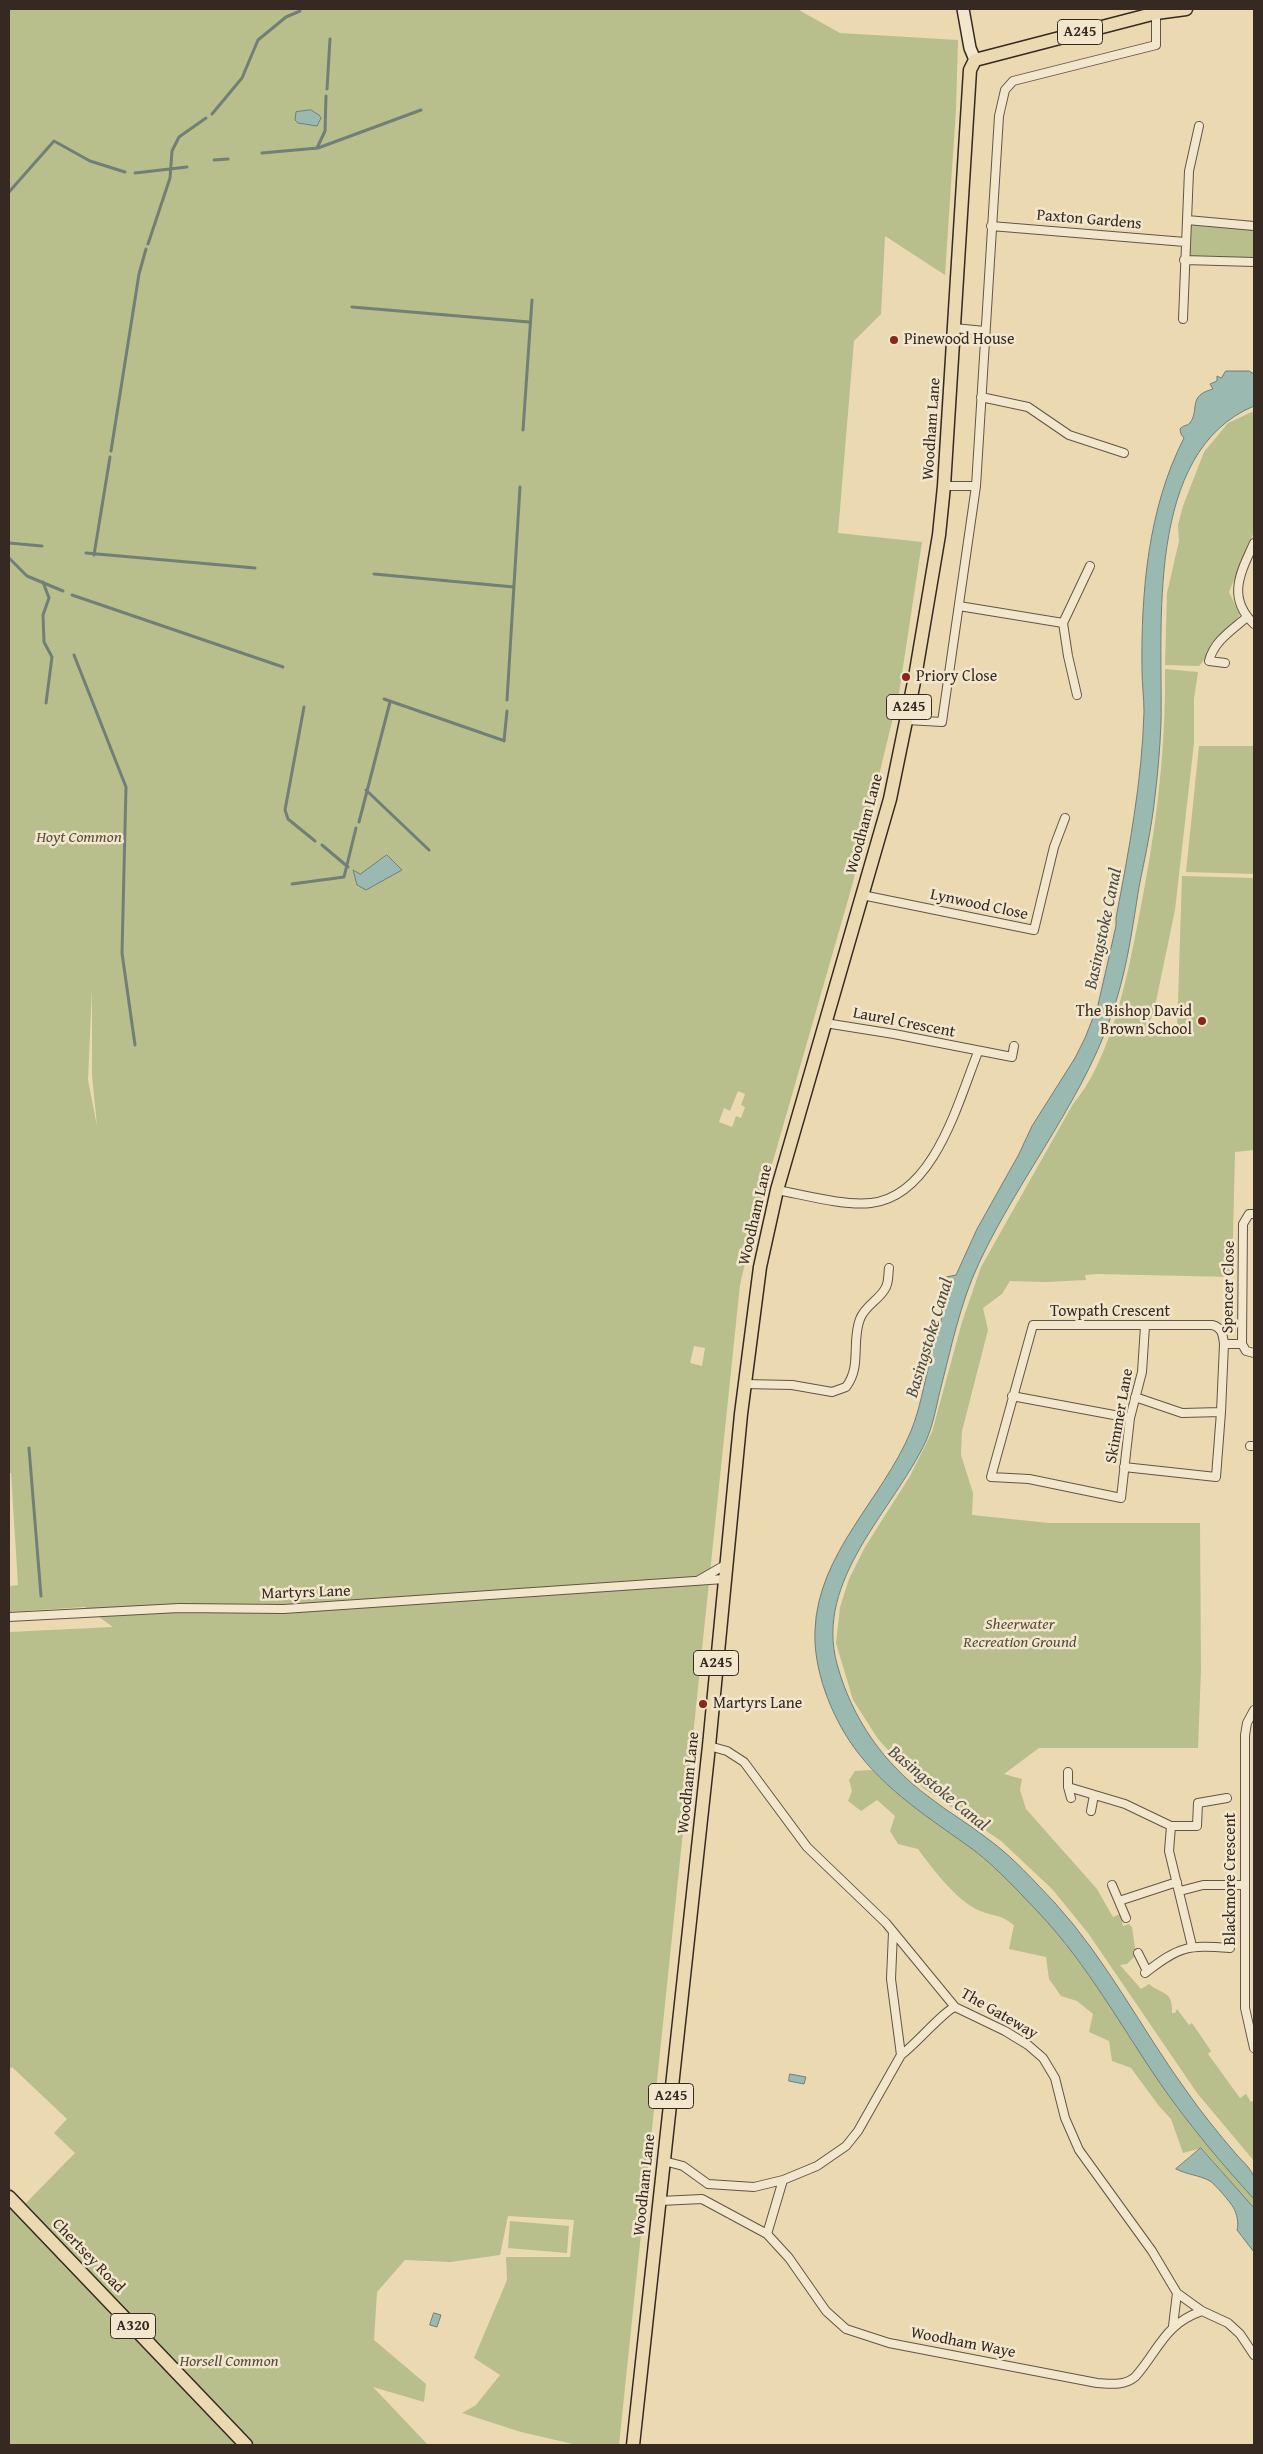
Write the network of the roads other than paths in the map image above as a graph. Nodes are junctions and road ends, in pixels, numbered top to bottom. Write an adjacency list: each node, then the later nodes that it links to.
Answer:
1 (963, 9): 4 (main road)
2 (1186, 9): 3 (main road, A245)
3 (1156, 13): 4 (main road, A245); 7 (street)
4 (975, 60): 13 (main road, Woodham Lane / A245)
5 (1199, 126): 6 (street)
6 (1187, 220): 8 (street); 9 (street)
7 (991, 226): 9 (street, Paxton Gardens); 14 (street)
8 (1254, 226)
9 (1185, 242): 10 (street)
10 (1184, 260): 11 (street); 12 (street)
11 (1254, 262)
12 (1183, 319)
13 (954, 328): 14 (street); 17 (main road, Woodham Lane / A245)
14 (985, 331): 15 (street)
15 (981, 396): 16 (street); 18 (street)
16 (1124, 452)
17 (944, 486): 18 (street); 27 (main road, Woodham Lane / A245)
18 (976, 486): 21 (street)
19 (1254, 543): 22 (street)
20 (1090, 566): 23 (street)
21 (959, 606): 23 (street); 27 (street)
22 (1247, 617): 24 (street); 25 (street)
23 (1063, 623): 26 (street)
24 (1254, 624)
25 (1225, 663)
26 (1077, 694)
27 (907, 720): 29 (main road, Woodham Lane / A245)
28 (1065, 818): 29 (street, Lynwood Close)
29 (862, 895): 30 (main road, Woodham Lane / A245)
30 (824, 1023): 32 (street, Laurel Crescent); 33 (main road, Woodham Lane / A245)
31 (1014, 1046): 32 (street, Laurel Crescent)
32 (978, 1052): 33 (street)
33 (777, 1190): 40 (main road, Woodham Lane / A245)
34 (1252, 1214): 38 (street, Spencer Close)
35 (889, 1268): 40 (street)
36 (1145, 1326): 37 (street, Towpath Crescent); 41 (street, Towpath Crescent); 42 (street, Skimmer Lane)
37 (1224, 1344): 38 (street); 43 (street)
38 (1242, 1344): 39 (street, Spencer Close)
39 (1254, 1353)
40 (744, 1384): 47 (main road, Woodham Lane / A245)
41 (1012, 1396): 44 (street); 46 (street, Towpath Crescent)
42 (1135, 1397): 43 (street); 44 (street, Skimmer Lane)
43 (1221, 1412): 45 (street)
44 (1130, 1418): 45 (street, Skimmer Lane)
45 (1124, 1467): 46 (street, Skimmer Lane)
46 (991, 1478)
47 (725, 1565): 48 (main road, Woodham Lane / A245); 49 (street, Martyrs Lane)
48 (724, 1579): 49 (street, Martyrs Lane); 52 (main road, Woodham Lane / A245)
49 (695, 1582): 50 (street, Martyrs Lane)
50 (9, 1617)
51 (1254, 1710): 61 (street, Blackmore Crescent)
52 (709, 1746): 65 (street, The Gateway); 72 (main road, Woodham Lane / A245)
53 (1068, 1772): 54 (street)
54 (1068, 1787): 55 (street); 56 (street)
55 (1094, 1795): 58 (street); 59 (street)
56 (1071, 1798)
57 (1226, 1798): 59 (street)
58 (1091, 1811)
59 (1171, 1826): 62 (street)
60 (1112, 1885): 63 (street)
61 (1246, 1885): 62 (street); 70 (street, Blackmore Crescent)
62 (1178, 1886): 63 (street); 66 (street)
63 (1119, 1901): 64 (street)
64 (1126, 1918)
65 (894, 1932): 69 (street, The Gateway); 71 (street)
66 (1192, 1946): 67 (street); 68 (street)
67 (1230, 1948)
68 (1138, 1953)
69 (955, 2007): 71 (street); 79 (street, The Gateway)
70 (1254, 2048)
71 (901, 2056): 73 (street)
72 (664, 2161): 74 (street); 77 (main road, Woodham Lane / A245)
73 (783, 2180): 74 (street); 78 (street)
74 (705, 2183): 76 (street)
75 (9, 2197): 83 (main road, Chertsey Road / A320)
76 (702, 2199): 77 (street); 78 (street, Woodham Waye)
77 (660, 2201): 84 (main road, Woodham Lane / A245)
78 (768, 2234): 81 (street, Woodham Waye)
79 (1177, 2293): 80 (street, The Gateway); 81 (street)
80 (1202, 2311): 81 (street); 82 (street, The Gateway)
81 (1173, 2326)
82 (1254, 2355)
83 (246, 2445)
84 (633, 2445)

